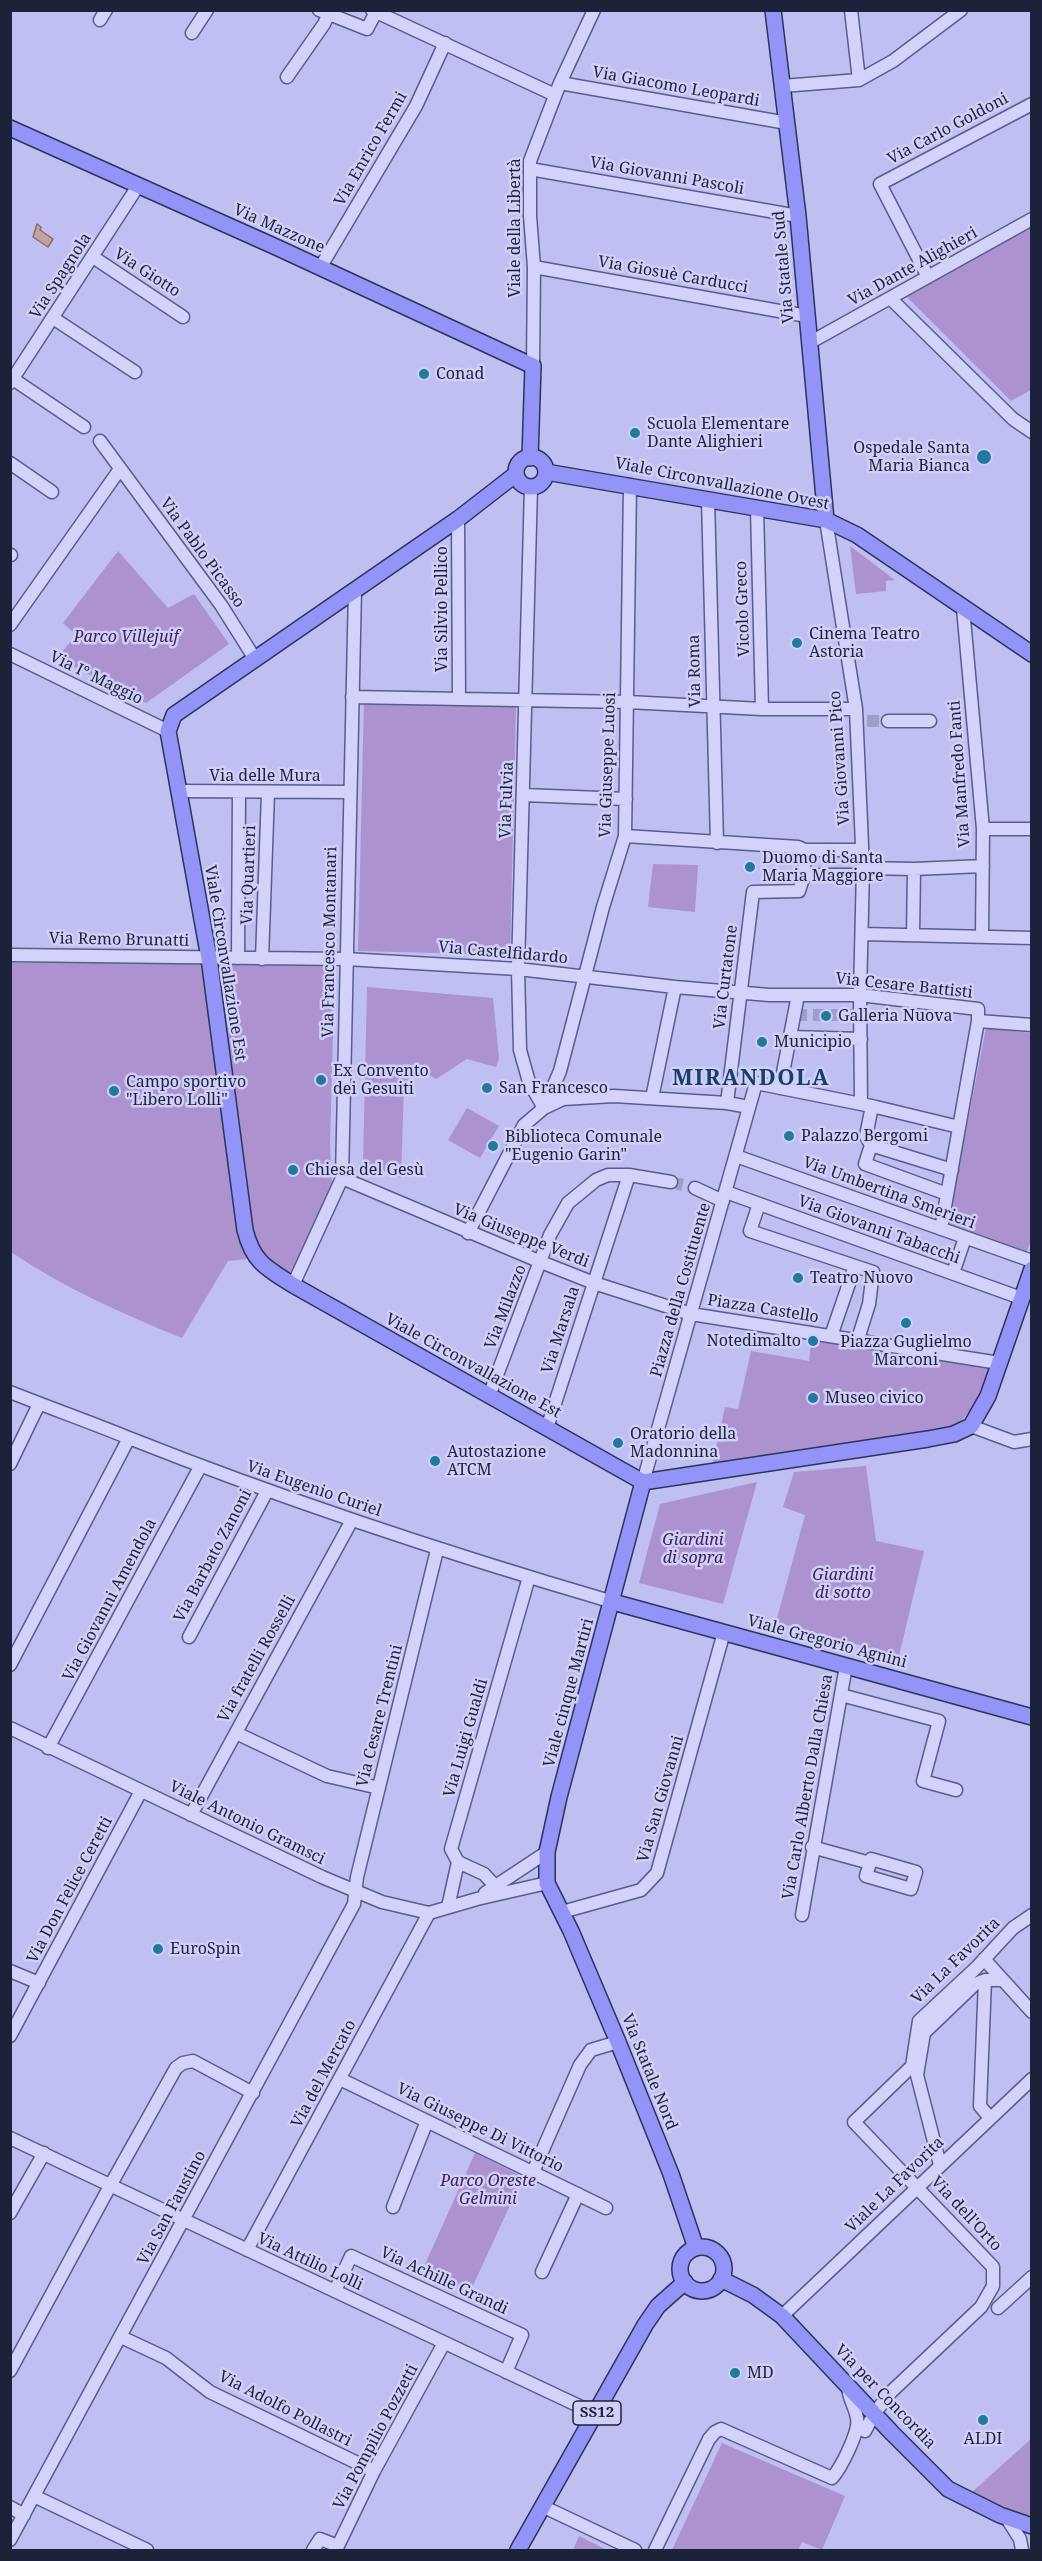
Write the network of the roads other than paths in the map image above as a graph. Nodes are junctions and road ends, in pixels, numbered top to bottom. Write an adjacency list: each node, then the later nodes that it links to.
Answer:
1 (207, 10): 8 (street)
2 (594, 10): 13 (street, Viale della Libertà)
3 (774, 10): 12 (main road, Via Statale Sud)
4 (852, 10): 11 (street)
5 (961, 10): 11 (street)
6 (371, 11): 7 (street); 9 (street, Via Giacomo Leopardi)
7 (324, 12): 10 (street)
8 (192, 33)
9 (445, 43): 13 (street, Via Giacomo Leopardi); 23 (street, Via Enrico Fermi)
10 (287, 77)
11 (859, 80): 12 (street)
12 (782, 86): 15 (main road, Via Statale Sud)
13 (558, 89): 15 (street, Via Giacomo Leopardi); 17 (street, Viale della Libertà)
14 (1032, 104): 24 (street, Via Carlo Goldoni)
15 (787, 123): 19 (main road, Via Statale Sud)
16 (10, 128): 18 (main road, Via Mazzone)
17 (530, 169): 19 (street, Via Giovanni Pascoli); 22 (street, Viale della Libertà)
18 (138, 186): 21 (street, Via Spagnola); 23 (main road, Via Mazzone)
19 (798, 216): 26 (main road, Via Statale Sud)
20 (1032, 219): 24 (street, Via Dante Alighieri)
21 (93, 257): 27 (street, Via Giotto); 28 (street, Via Spagnola)
22 (534, 267): 26 (street, Via Giosuè Carducci); 30 (street, Viale della Libertà)
23 (320, 268): 30 (main road, Via Mazzone)
24 (928, 277): 25 (street, Via Dante Alighieri)
25 (890, 298): 29 (street, Via Dante Alighieri); 34 (street)
26 (807, 316): 29 (main road, Via Statale Sud)
27 (183, 317)
28 (53, 318): 31 (street); 32 (street, Via Spagnola)
29 (809, 343): 47 (main road, Via Statale Sud)
30 (532, 366): 36 (main road, Viale della Libertà)
31 (135, 372)
32 (12, 377): 33 (street)
33 (84, 427)
34 (1032, 432)
35 (100, 441): 38 (street, Via Pablo Picasso)
36 (530, 458): 39 (main road); 40 (main road)
37 (10, 463): 43 (street)
38 (120, 469): 50 (street); 53 (street, Via Pablo Picasso)
39 (546, 472): 41 (main road, Viale Circonvallazione Ovest); 42 (main road)
40 (516, 474): 42 (main road); 46 (main road)
41 (630, 485): 44 (main road, Viale Circonvallazione Ovest); 57 (street, Via Giuseppe Luosi)
42 (531, 488): 56 (street, Via Fulvia)
43 (52, 492)
44 (708, 499): 45 (main road, Viale Circonvallazione Ovest); 58 (street, Via Roma)
45 (757, 508): 47 (main road, Viale Circonvallazione Ovest); 59 (street, Vicolo Greco)
46 (458, 519): 48 (main road); 55 (street, Via Silvio Pellico)
47 (826, 520): 49 (main road, Viale Circonvallazione Ovest); 60 (street, Via Giovanni Pico)
48 (355, 589): 53 (main road); 54 (street, Via Francesco Montanari)
49 (963, 608): 52 (main road, Viale Circonvallazione Ovest); 70 (street, Via Manfredo Fanti)
50 (10, 625)
51 (10, 654): 63 (street, Via I° Maggio)
52 (1032, 654)
53 (255, 659): 63 (main road)
54 (352, 696): 55 (street); 65 (street, Via Francesco Montanari)
55 (459, 699): 56 (street)
56 (526, 700): 57 (street); 68 (street, Via Fulvia)
57 (628, 702): 58 (street); 69 (street, Via Giuseppe Luosi)
58 (713, 706): 59 (street); 73 (street, Via Roma)
59 (762, 708): 60 (street)
60 (859, 717): 75 (street, Via Giovanni Pico)
61 (888, 721): 62 (street)
62 (930, 721)
63 (168, 731): 64 (main road, Viale Circonvallazione Est)
64 (179, 791): 66 (street, Via delle Mura); 85 (main road, Viale Circonvallazione Est)
65 (350, 792): 67 (street, Via delle Mura); 88 (street, Via Francesco Montanari)
66 (240, 793): 67 (street, Via delle Mura); 86 (street)
67 (268, 793): 87 (street, Via Quartieri)
68 (523, 795): 69 (street); 89 (street, Via Fulvia)
69 (626, 799): 72 (street, Via Giuseppe Luosi)
70 (983, 829): 71 (street); 76 (street, Via Manfredo Fanti)
71 (1032, 829)
72 (625, 836): 73 (street); 90 (street, Via Giuseppe Luosi)
73 (717, 843): 74 (street)
74 (805, 850): 75 (street); 79 (street)
75 (862, 850): 78 (street, Via Giovanni Pico)
76 (983, 866): 77 (street); 82 (street, Via Manfredo Fanti)
77 (914, 869): 78 (street); 81 (street)
78 (863, 871): 79 (street); 80 (street, Via Giovanni Pico)
79 (804, 875): 92 (street, Via Curtatone)
80 (862, 934): 81 (street); 94 (street, Via Giovanni Pico)
81 (913, 935): 82 (street)
82 (982, 937): 83 (street)
83 (1032, 938)
84 (10, 955): 85 (street, Via Remo Brunatti)
85 (209, 958): 86 (street, Via Remo Brunatti); 125 (main road, Viale Circonvallazione Est)
86 (238, 958): 87 (street, Via Remo Brunatti)
87 (262, 958): 88 (street, Via Castelfidardo)
88 (346, 959): 89 (street, Via Castelfidardo); 110 (street, Via Francesco Montanari)
89 (518, 969): 90 (street, Via Castelfidardo); 104 (street, Via Fulvia)
90 (585, 977): 91 (street, Via Castelfidardo); 104 (street, Via Giuseppe Luosi)
91 (675, 987): 92 (street, Via Castelfidardo); 100 (street)
92 (740, 992): 93 (street, Via Cesare Battisti); 101 (street, Via Curtatone)
93 (798, 995): 94 (street, Via Cesare Battisti); 97 (street)
94 (860, 995): 95 (street, Via Cesare Battisti); 98 (street, Via Giovanni Pico)
95 (978, 1021): 96 (street, Via Cesare Battisti); 105 (street)
96 (1032, 1025)
97 (790, 1036): 98 (street); 99 (street)
98 (861, 1039): 102 (street, Via Giovanni Pico)
99 (780, 1088): 102 (street); 103 (street, Piazza della Costituente)
100 (652, 1098): 101 (street); 104 (street)
101 (727, 1103): 103 (street)
102 (867, 1105): 105 (street); 106 (street, Via Giovanni Pico)
103 (749, 1107): 107 (street, Piazza della Costituente)
104 (544, 1108): 117 (street)
105 (959, 1127): 108 (street)
106 (871, 1145): 108 (street); 113 (street, Via Giovanni Pico)
107 (736, 1156): 114 (street, Piazza della Costituente); 116 (street, Via Umbertina Smerieri)
108 (952, 1170): 113 (street)
109 (629, 1175): 111 (street, Via Milazzo); 120 (street, Via Milazzo); 124 (street, Via Marsala)
110 (342, 1178): 117 (street, Via Giuseppe Verdi); 125 (street, Via Francesco Montanari)
111 (671, 1182)
112 (695, 1188): 114 (street)
113 (947, 1194): 116 (street)
114 (725, 1197): 115 (street, Via Giovanni Tabacchi); 127 (street, Piazza della Costituente)
115 (759, 1204): 121 (street); 123 (street, Via Giovanni Tabacchi)
116 (941, 1229): 118 (street, Via Umbertina Smerieri)
117 (468, 1233): 120 (street, Via Giuseppe Verdi)
118 (966, 1238): 119 (street, Via Umbertina Smerieri); 123 (street)
119 (1032, 1261)
120 (541, 1262): 124 (street, Via Giuseppe Verdi); 132 (street, Via Milazzo)
121 (855, 1266): 128 (street); 129 (street)
122 (1032, 1269): 126 (main road)
123 (952, 1274): 126 (street, Via Giovanni Tabacchi)
124 (594, 1282): 127 (street, Via Giuseppe Verdi); 135 (street, Via Marsala)
125 (293, 1285): 132 (main road, Viale Circonvallazione Est)
126 (1021, 1298): 130 (main road)
127 (691, 1314): 128 (street, Piazza Castello); 140 (street, Piazza della Costituente)
128 (831, 1336): 129 (street)
129 (858, 1340): 130 (street)
130 (999, 1363): 134 (main road)
131 (10, 1392): 133 (street, Via Eugenio Curiel)
132 (489, 1396): 135 (main road, Viale Circonvallazione Est)
133 (39, 1404): 136 (street, Via Eugenio Curiel); 138 (street)
134 (971, 1426): 137 (street); 140 (main road)
135 (547, 1428): 140 (main road, Viale Circonvallazione Est)
136 (129, 1438): 139 (street, Via Eugenio Curiel); 148 (street)
137 (1032, 1439)
138 (10, 1464)
139 (200, 1467): 141 (street, Via Eugenio Curiel); 154 (street, Via Giovanni Amendola)
140 (643, 1482): 145 (main road, Viale cinque Martiri)
141 (267, 1491): 142 (street, Via Eugenio Curiel); 147 (street, Via Barbato Zanoni)
142 (352, 1520): 143 (street, Via Eugenio Curiel); 153 (street, Via fratelli Rosselli)
143 (437, 1550): 144 (street, Via Eugenio Curiel); 155 (street, Via Cesare Trentini)
144 (529, 1577): 145 (street, Via Eugenio Curiel); 161 (street, Via Luigi Gualdi)
145 (613, 1602): 146 (main road, Viale Gregorio Agnini); 160 (main road, Viale cinque Martiri)
146 (724, 1632): 149 (main road, Viale Gregorio Agnini); 168 (street, Via San Giovanni)
147 (189, 1637)
148 (10, 1665)
149 (846, 1666): 150 (street, Via Carlo Alberto Dalla Chiesa); 151 (main road, Viale Gregorio Agnini)
150 (841, 1695): 156 (street); 159 (street, Via Carlo Alberto Dalla Chiesa)
151 (1032, 1717)
152 (10, 1728): 154 (street, Viale Antonio Gramsci)
153 (236, 1733): 155 (street); 158 (street, Via fratelli Rosselli)
154 (48, 1748): 157 (street, Viale Antonio Gramsci)
155 (379, 1788): 165 (street, Via Cesare Trentini)
156 (956, 1790)
157 (141, 1791): 158 (street, Viale Antonio Gramsci); 176 (street, Via Don Felice Ceretti)
158 (191, 1815): 165 (street, Viale Antonio Gramsci)
159 (812, 1847): 162 (street); 170 (street, Via Carlo Alberto Dalla Chiesa)
160 (547, 1852): 163 (main road, Viale cinque Martiri); 164 (street)
161 (458, 1862): 164 (street); 167 (street, Via Luigi Gualdi)
162 (870, 1863)
163 (547, 1883): 166 (street); 168 (main road, Viale cinque Martiri)
164 (496, 1887): 166 (street)
165 (355, 1890): 169 (street, Viale Antonio Gramsci); 182 (street, Via San Faustino)
166 (477, 1899): 167 (street)
167 (448, 1907): 169 (street)
168 (562, 1912): 179 (main road, Via Statale Nord)
169 (429, 1913): 180 (street, Via del Mercato)
170 (802, 1915)
171 (1030, 1918): 172 (street, Via La Favorita)
172 (984, 1959): 175 (street); 185 (street, Via La Favorita)
173 (10, 1971): 176 (street)
174 (985, 1980): 175 (street); 183 (street); 188 (street)
175 (1002, 1980): 177 (street)
176 (39, 1983): 178 (street, Via Don Felice Ceretti)
177 (1032, 2012)
178 (10, 2036)
179 (618, 2042): 189 (street); 197 (main road, Via Statale Nord)
180 (340, 2079): 184 (street, Via Giuseppe Di Vittorio); 198 (street, Via del Mercato)
181 (1032, 2079): 183 (street, Viale La Favorita)
182 (253, 2093): 190 (street); 196 (street, Via San Faustino)
183 (990, 2118): 188 (street, Viale La Favorita)
184 (427, 2121): 189 (street, Via Giuseppe Di Vittorio); 193 (street)
185 (854, 2122): 191 (street, Via dell'Orto)
186 (10, 2138): 187 (street, Via Attilio Lolli)
187 (44, 2153): 190 (street, Via Attilio Lolli); 195 (street)
188 (940, 2165): 191 (street, Viale La Favorita)
189 (533, 2172): 192 (street, Via Giuseppe Di Vittorio)
190 (110, 2186): 196 (street, Via Attilio Lolli); 208 (street)
191 (917, 2187): 205 (street, Viale La Favorita); 212 (street, Via dell'Orto)
192 (578, 2194): 194 (street, Via Giuseppe Di Vittorio); 199 (street)
193 (393, 2207)
194 (606, 2208)
195 (10, 2213)
196 (184, 2219): 198 (street, Via Attilio Lolli); 206 (street, Via San Faustino)
197 (696, 2248): 201 (main road); 202 (main road)
198 (247, 2250): 203 (street, Via Attilio Lolli)
199 (542, 2272)
200 (1032, 2277): 204 (street)
201 (721, 2279): 202 (main road); 205 (main road, Via per Concordia)
202 (684, 2282): 211 (main road, SS12)
203 (335, 2291): 207 (street, Via Attilio Lolli); 209 (street, Via Achille Grandi)
204 (998, 2308)
205 (782, 2316): 210 (main road, Via per Concordia)
206 (121, 2337): 215 (street, Via Adolfo Pollastri); 216 (street, Via San Faustino)
207 (444, 2343): 209 (street, Via Attilio Lolli); 215 (street, Via Pompilio Pozzetti)
208 (10, 2371)
209 (506, 2372): 211 (street, Via Attilio Lolli)
210 (848, 2386): 212 (main road, Via per Concordia); 213 (street)
211 (596, 2414): 217 (main road, SS12)
212 (874, 2414): 213 (street, Via dell'Orto); 214 (main road, Via per Concordia)
213 (859, 2430): 214 (street); 229 (street, Via dell'Orto)
214 (892, 2433): 220 (main road, Via per Concordia)
215 (374, 2472): 224 (street, Via Pompilio Pozzetti)
216 (34, 2496): 219 (street, Via San Faustino); 225 (street)
217 (542, 2506): 227 (main road, SS12); 228 (street)
218 (10, 2507): 219 (street)
219 (24, 2514): 222 (street, Via San Faustino)
220 (1005, 2517): 221 (main road, Via per Concordia); 223 (street)
221 (1032, 2528): 223 (street)
222 (10, 2540)
223 (1021, 2545)
224 (337, 2548): 226 (street)
225 (147, 2550)
226 (313, 2550)
227 (518, 2550)
228 (635, 2550)
229 (655, 2550)

